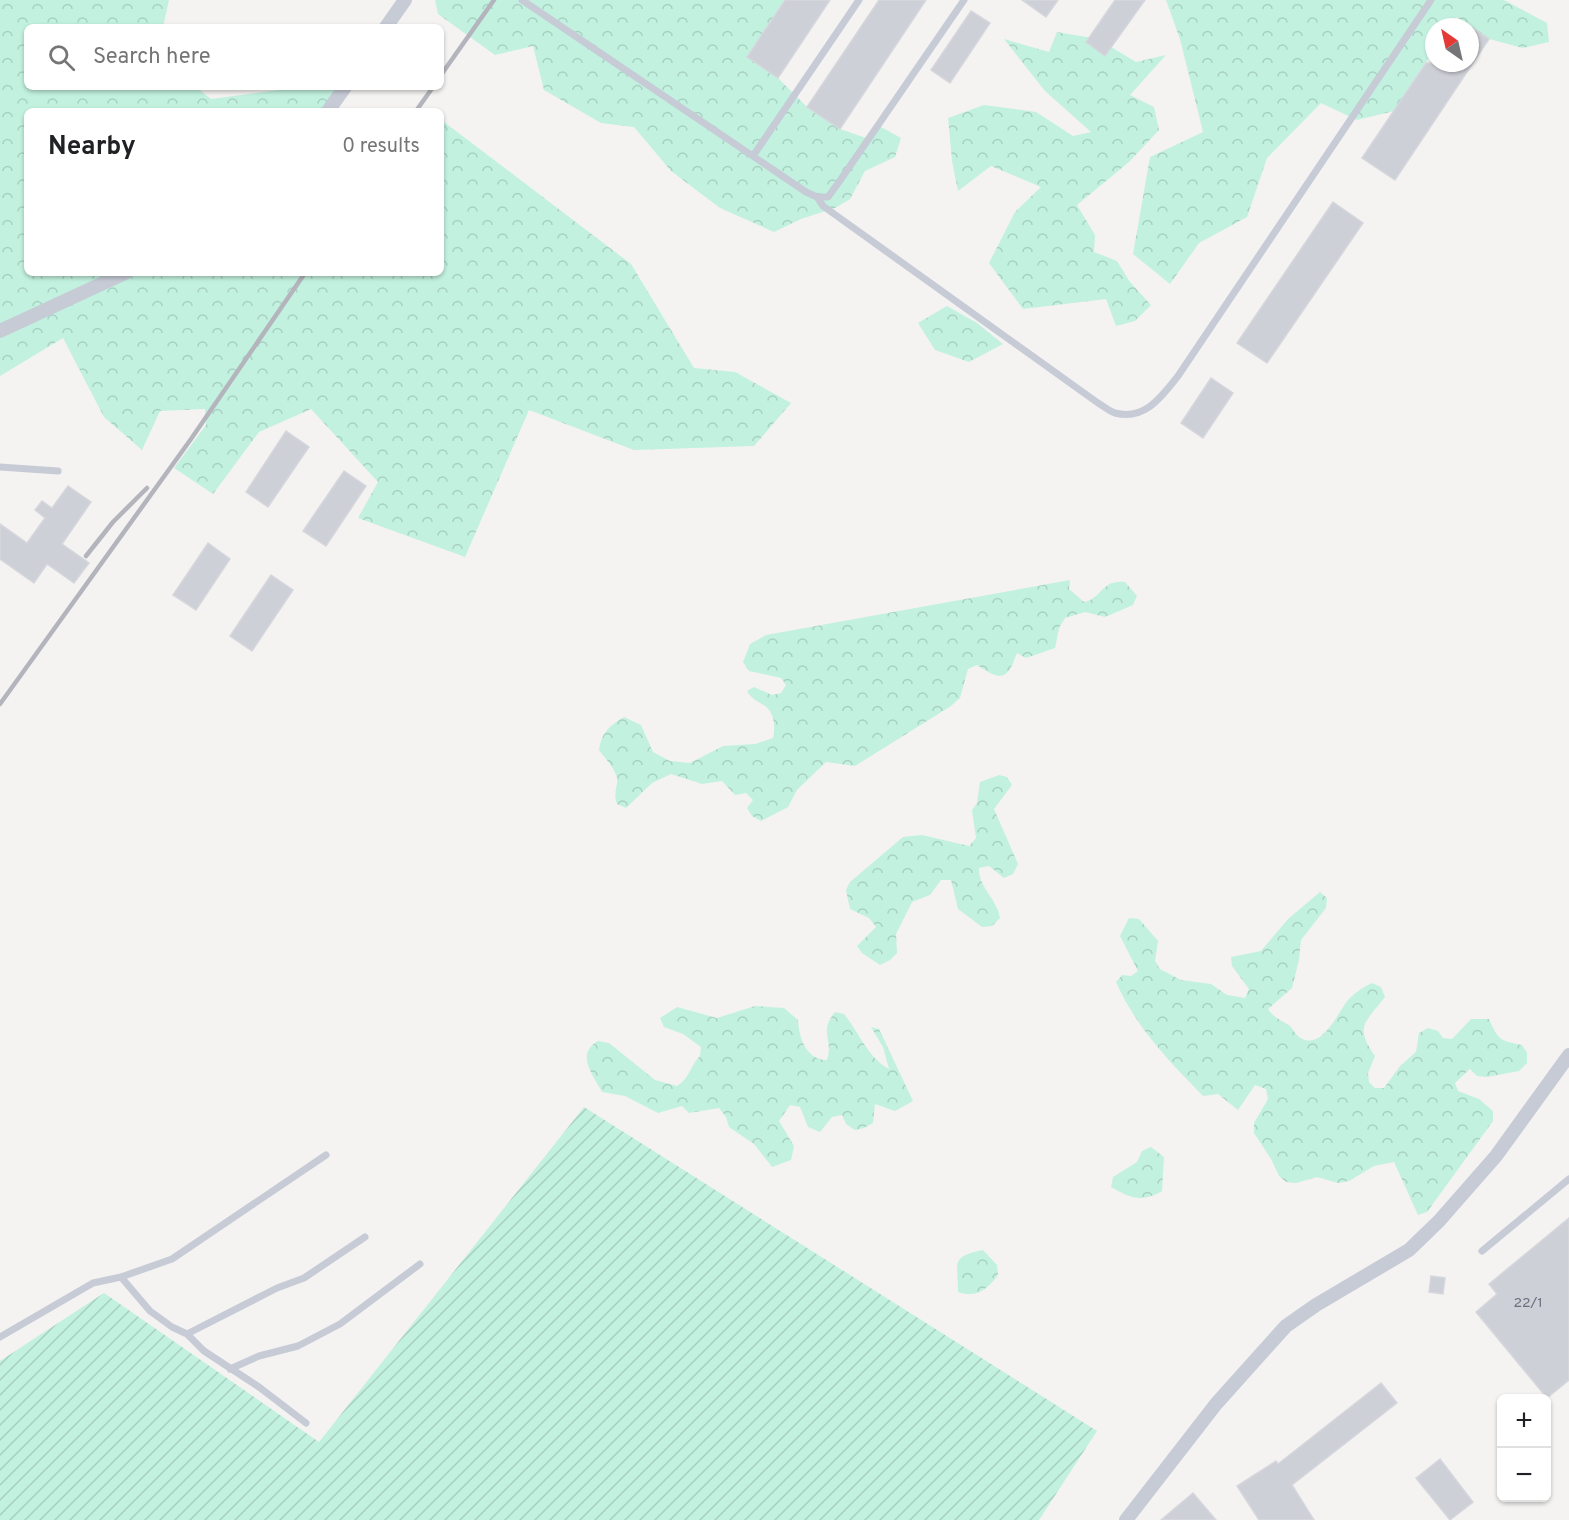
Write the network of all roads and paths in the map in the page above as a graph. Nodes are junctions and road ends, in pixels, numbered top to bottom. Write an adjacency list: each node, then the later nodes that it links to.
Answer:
1 (405, 0): 6 (street)
2 (522, 0): 9 (lane)
3 (859, 0): 9 (lane)
4 (964, 0): 10 (lane)
5 (1431, 0): 10 (lane)
6 (388, 24)
7 (343, 90): 8 (street)
8 (330, 108)
9 (753, 156): 10 (lane)
10 (817, 197)
11 (119, 276): 12 (street)
12 (0, 331)
13 (0, 467): 14 (lane)
14 (58, 471)
15 (1569, 1055): 26 (street)
16 (326, 1155): 21 (lane)
17 (1569, 1179): 19 (lane)
18 (365, 1237): 22 (lane)
19 (1482, 1251)
20 (420, 1264): 24 (lane)
21 (121, 1277): 22 (lane); 23 (lane)
22 (187, 1334): 24 (lane)
23 (0, 1337)
24 (230, 1369): 25 (lane)
25 (306, 1423)
26 (1126, 1520)

